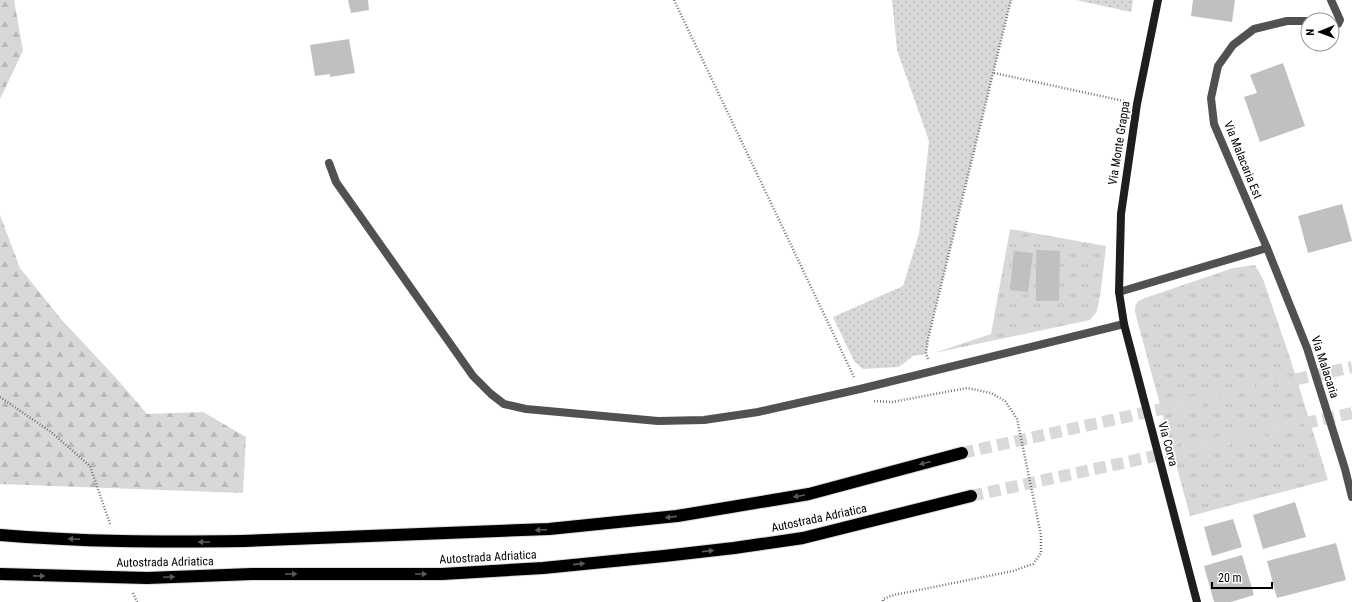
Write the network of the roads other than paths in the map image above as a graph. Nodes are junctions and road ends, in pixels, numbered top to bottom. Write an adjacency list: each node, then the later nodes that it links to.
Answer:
1 (1158, 0): 7 (street, Via Monte Grappa)
2 (1331, 0): 3 (street)
3 (1336, 12)
4 (1300, 21): 6 (street, Via Malacaria Est)
5 (329, 163): 8 (street)
6 (1267, 248): 7 (street); 11 (street, Via Malacaria)
7 (1119, 292): 8 (street, Via Corva)
8 (1124, 324): 14 (street, Via Corva)
9 (962, 453): 12 (highway, Autostrada Adriatica, one-way to 12, bridge)
10 (971, 496): 13 (highway, Autostrada Adriatica, one-way to 10, bridge)
11 (1352, 497)
12 (0, 535)
13 (0, 574)
14 (1197, 602)

